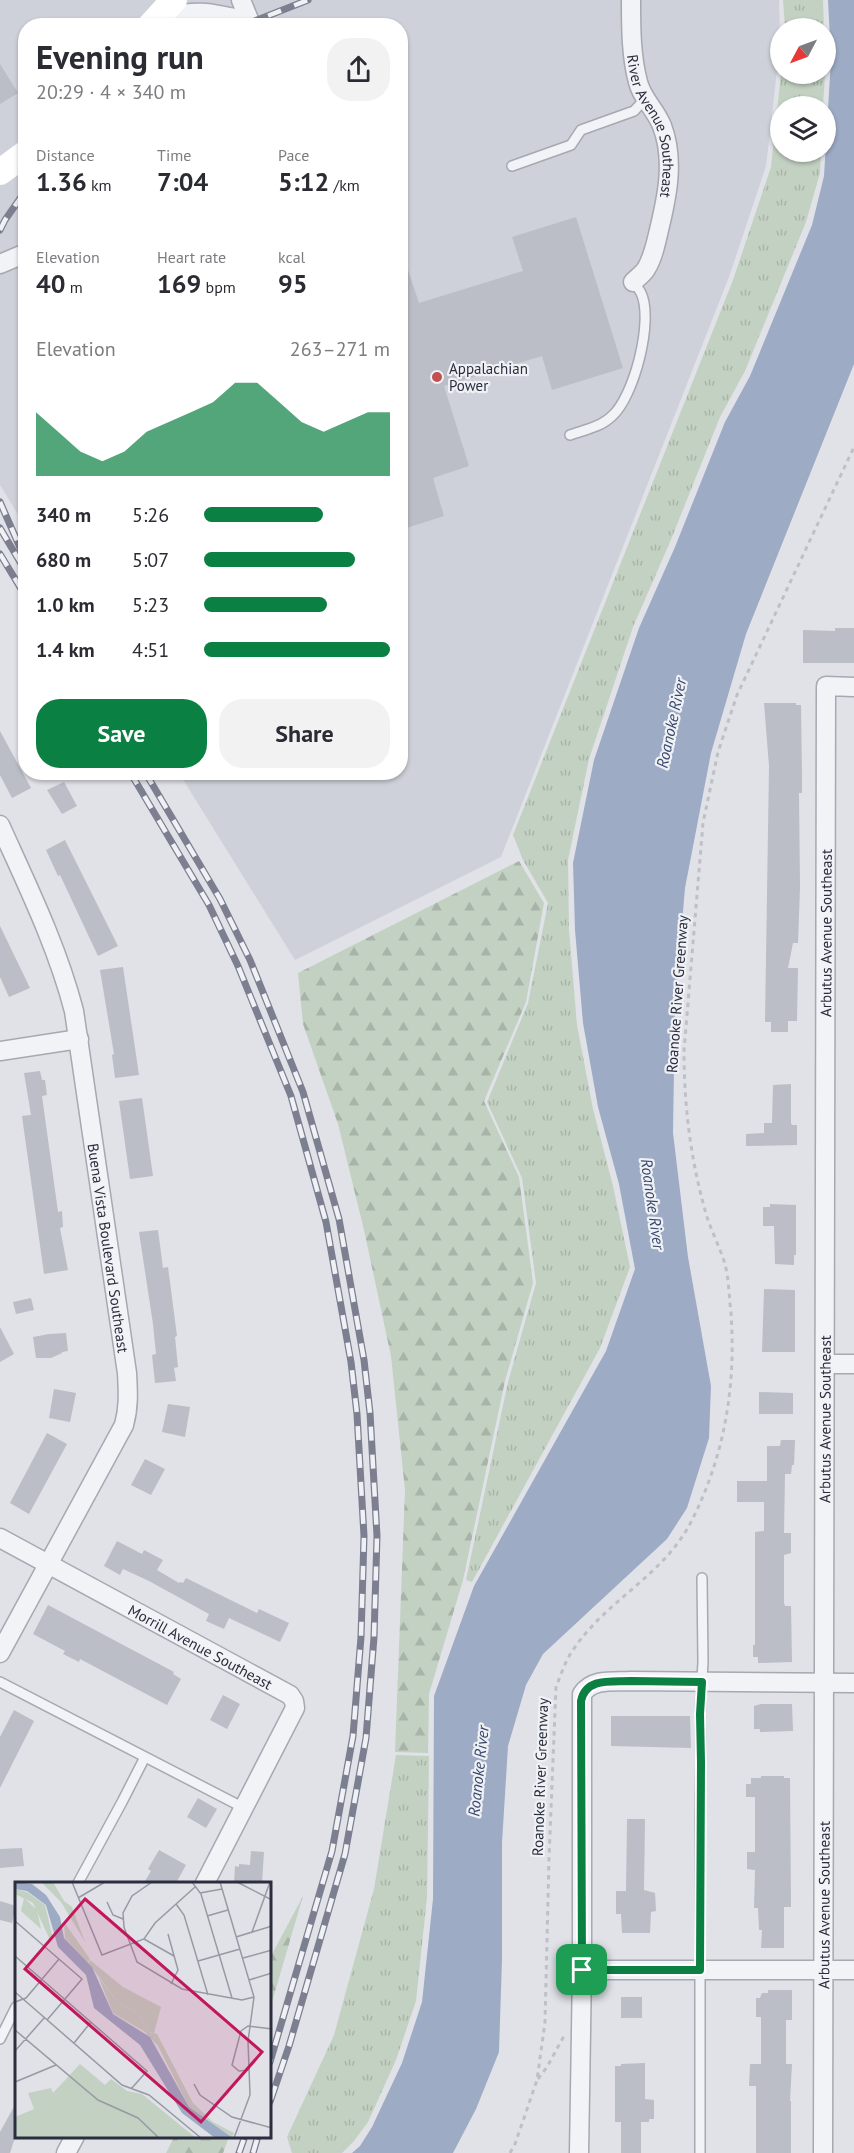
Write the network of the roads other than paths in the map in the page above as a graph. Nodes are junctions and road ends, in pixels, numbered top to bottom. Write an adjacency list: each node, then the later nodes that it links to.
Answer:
1 (174, 0): 5 (street)
2 (227, 0): 8 (street)
3 (241, 0): 9 (street)
4 (632, 0): 10 (street, River Avenue Southeast)
5 (157, 18)
6 (168, 18): 7 (street)
7 (228, 18)
8 (246, 18)
9 (249, 18)
10 (645, 99): 12 (lane); 16 (street, River Avenue Southeast)
11 (18, 159): 13 (street)
12 (512, 166)
13 (0, 172)
14 (18, 256): 15 (street)
15 (0, 264)
16 (633, 282): 17 (lane)
17 (570, 435)
18 (854, 687): 23 (street, Arbutus Avenue Southeast)
19 (0, 825): 20 (street, Buena Vista Boulevard Southeast)
20 (79, 1039): 21 (street); 25 (street, Buena Vista Boulevard Southeast)
21 (0, 1051)
22 (854, 1364): 23 (street)
23 (825, 1365): 30 (street, Arbutus Avenue Southeast)
24 (0, 1538): 25 (street, Morrill Avenue Southeast)
25 (49, 1564): 27 (street, Buena Vista Boulevard Southeast); 33 (street, Morrill Avenue Southeast)
26 (702, 1578): 29 (lane)
27 (0, 1653)
28 (0, 1682): 32 (lane)
29 (702, 1682): 30 (street); 36 (street); 37 (lane)
30 (825, 1683): 31 (street); 38 (street, Arbutus Avenue Southeast)
31 (854, 1683)
32 (145, 1757): 33 (lane); 34 (lane)
33 (244, 1808): 35 (street, Morrill Avenue Southeast)
34 (79, 1882)
35 (207, 1882)
36 (582, 1970): 37 (street); 44 (street)
37 (700, 1970): 38 (street); 45 (lane)
38 (824, 1970): 39 (street); 46 (street, Arbutus Avenue Southeast)
39 (854, 1970)
40 (15, 2009): 41 (lane)
41 (0, 2039)
42 (74, 2138): 43 (street)
43 (66, 2153)
44 (579, 2153)
45 (700, 2153)
46 (823, 2153)

